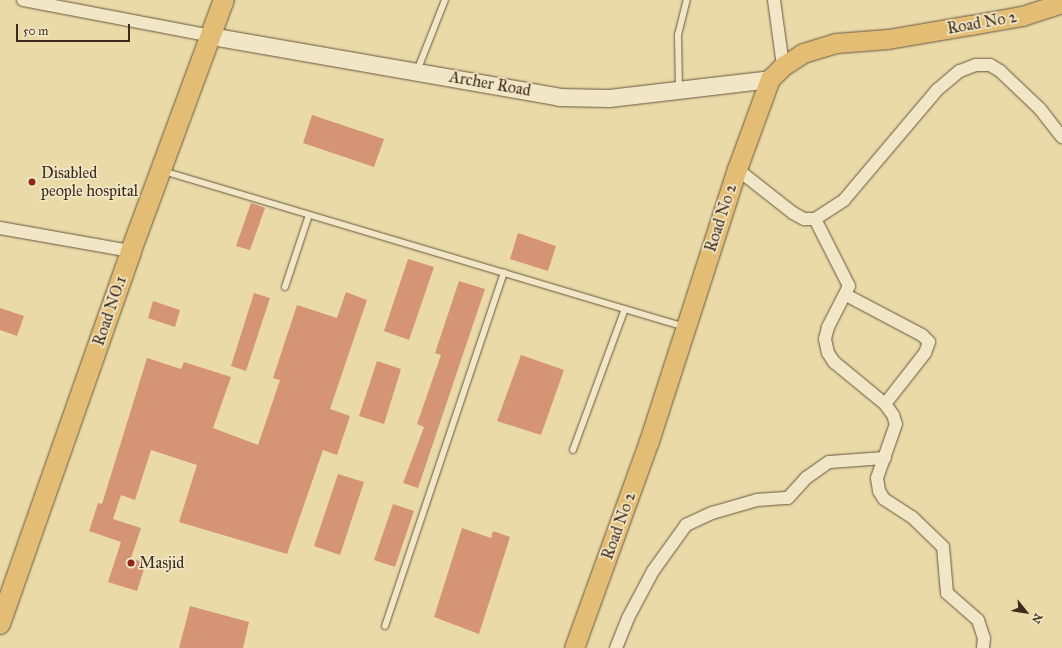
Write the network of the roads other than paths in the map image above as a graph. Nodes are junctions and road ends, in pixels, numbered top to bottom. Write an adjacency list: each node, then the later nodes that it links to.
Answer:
1 (23, 0): 7 (street)
2 (224, 0): 7 (highway, Road NO.1)
3 (445, 0): 9 (lane)
4 (687, 0): 11 (lane)
5 (774, 0): 8 (street)
6 (1062, 3): 8 (main road, Road No 2)
7 (211, 36): 9 (main road, Archer Road); 14 (highway, Road NO.1)
8 (783, 66): 10 (main road, Road No 2)
9 (417, 71): 11 (main road, Archer Road)
10 (770, 80): 11 (main road, Archer Road); 13 (main road, Road No 2)
11 (679, 90)
12 (1062, 137): 16 (street)
13 (737, 169): 16 (street); 23 (main road, Road No 2)
14 (162, 170): 15 (lane); 18 (highway, Road NO.1)
15 (309, 215): 19 (lane); 20 (lane)
16 (815, 219): 21 (street)
17 (0, 228): 18 (street)
18 (131, 251): 27 (highway, Road NO.1)
19 (504, 273): 22 (lane); 28 (lane)
20 (284, 287)
21 (846, 295): 24 (street); 24 (street)
22 (625, 309): 23 (lane); 25 (lane)
23 (686, 327): 29 (main road, Road No 2)
24 (884, 404): 26 (street)
25 (573, 450)
26 (884, 458): 30 (street); 31 (street)
27 (0, 624)
28 (385, 626)
29 (574, 648)
30 (616, 648)
31 (983, 648)

